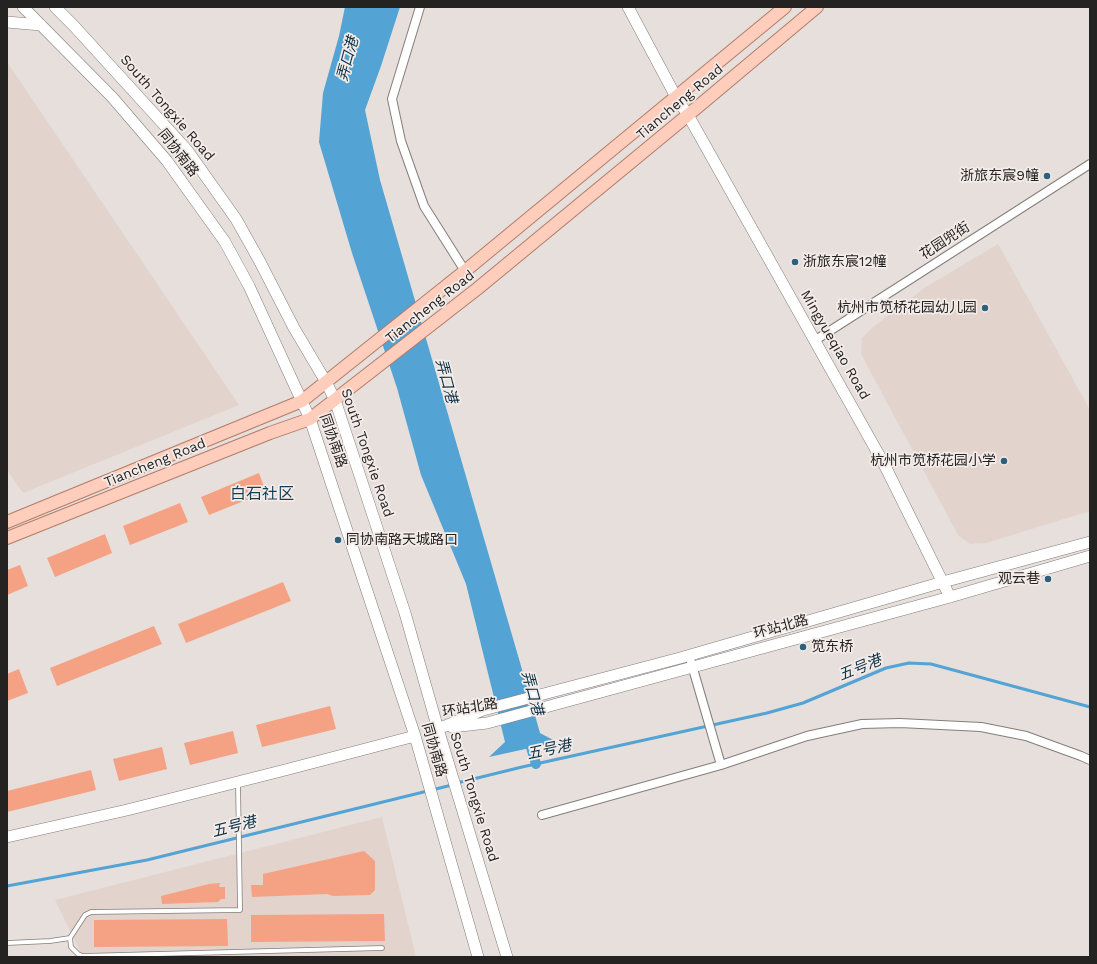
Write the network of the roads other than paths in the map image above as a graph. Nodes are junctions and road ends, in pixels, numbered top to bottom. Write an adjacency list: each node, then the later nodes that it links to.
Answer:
1 (23, 7): 8 (main road, 同协南路)
2 (55, 7): 14 (main road, South Tongxie Road)
3 (420, 7): 12 (street)
4 (628, 7): 9 (main road, Mingyueqiao Road)
5 (785, 7): 9 (main road, Tiancheng Road)
6 (817, 7): 10 (main road, Tiancheng Road)
7 (7, 22): 8 (main road)
8 (41, 25): 16 (main road, 同协南路)
9 (676, 97): 10 (main road, Mingyueqiao Road); 12 (main road, Tiancheng Road)
10 (688, 115): 13 (main road, Mingyueqiao Road); 15 (main road, Tiancheng Road)
11 (1090, 164): 13 (street, 花园兜街)
12 (465, 271): 14 (main road, Tiancheng Road)
13 (814, 341): 22 (main road, Mingyueqiao Road)
14 (326, 382): 15 (main road, South Tongxie Road); 16 (main road, Tiancheng Road)
15 (335, 400): 17 (main road, Tiancheng Road); 26 (main road, South Tongxie Road)
16 (302, 401): 17 (main road, 同协南路); 18 (main road, Tiancheng Road)
17 (310, 419): 19 (main road, Tiancheng Road); 27 (main road, 同协南路)
18 (7, 522): 19 (street)
19 (9, 537)
20 (1090, 542): 22 (main road, 环站北路)
21 (1090, 556): 23 (main road, 环站北路)
22 (943, 582): 23 (main road, Mingyueqiao Road); 24 (main road, 环站北路)
23 (950, 597): 25 (main road, 环站北路)
24 (689, 655): 25 (street); 26 (main road, 环站北路)
25 (693, 667): 26 (main road, 环站北路); 29 (street)
26 (438, 729): 37 (main road, South Tongxie Road)
27 (415, 736): 30 (main road); 36 (main road, 同协南路)
28 (1090, 760): 29 (street)
29 (721, 765): 31 (street)
30 (238, 782): 32 (main road); 33 (lane)
31 (542, 815)
32 (7, 837)
33 (70, 938): 34 (lane); 35 (lane)
34 (7, 943)
35 (382, 948)
36 (478, 957)
37 (507, 957)

